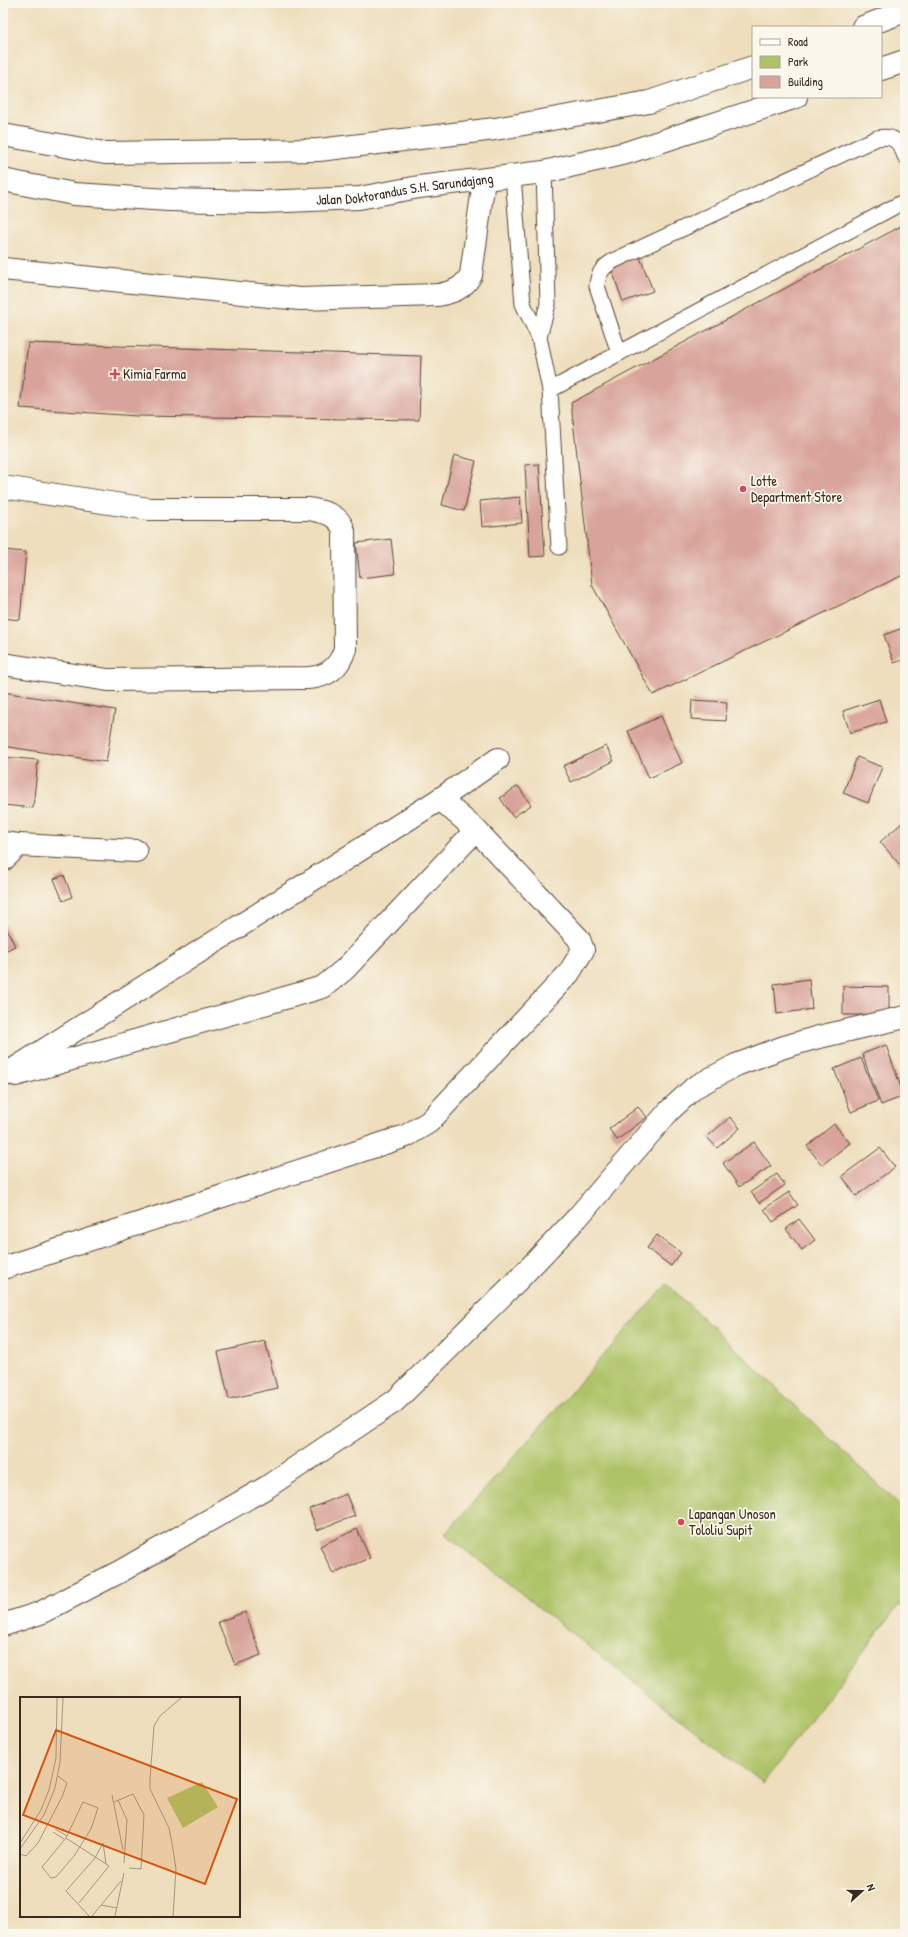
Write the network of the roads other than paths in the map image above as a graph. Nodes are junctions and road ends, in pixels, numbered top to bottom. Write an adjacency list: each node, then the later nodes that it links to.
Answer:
1 (905, 11): 2 (main road)
2 (866, 26)
3 (905, 61): 5 (main road)
4 (752, 67): 7 (main road)
5 (882, 69)
6 (793, 98): 9 (main road, Jalan Doktorandus S.H. Sarundajang)
7 (3, 135)
8 (905, 156): 16 (lane)
9 (544, 172): 10 (main road, Jalan Doktorandus S.H. Sarundajang); 15 (lane)
10 (513, 176): 12 (main road, Jalan Doktorandus S.H. Sarundajang); 15 (lane)
11 (3, 180): 12 (main road, Jalan Doktorandus S.H. Sarundajang)
12 (484, 180): 14 (main road)
13 (905, 201): 16 (lane)
14 (3, 269)
15 (539, 337): 17 (lane)
16 (619, 353): 17 (lane)
17 (550, 390): 19 (lane)
18 (3, 487): 20 (main road)
19 (559, 547)
20 (3, 664)
21 (498, 759): 22 (main road)
22 (440, 799): 23 (main road); 28 (main road)
23 (476, 830): 29 (main road); 30 (main road)
24 (11, 844): 25 (main road); 26 (main road)
25 (136, 851)
26 (3, 860)
27 (905, 1017): 31 (main road)
28 (3, 1076)
29 (3, 1079)
30 (3, 1268)
31 (3, 1625)

